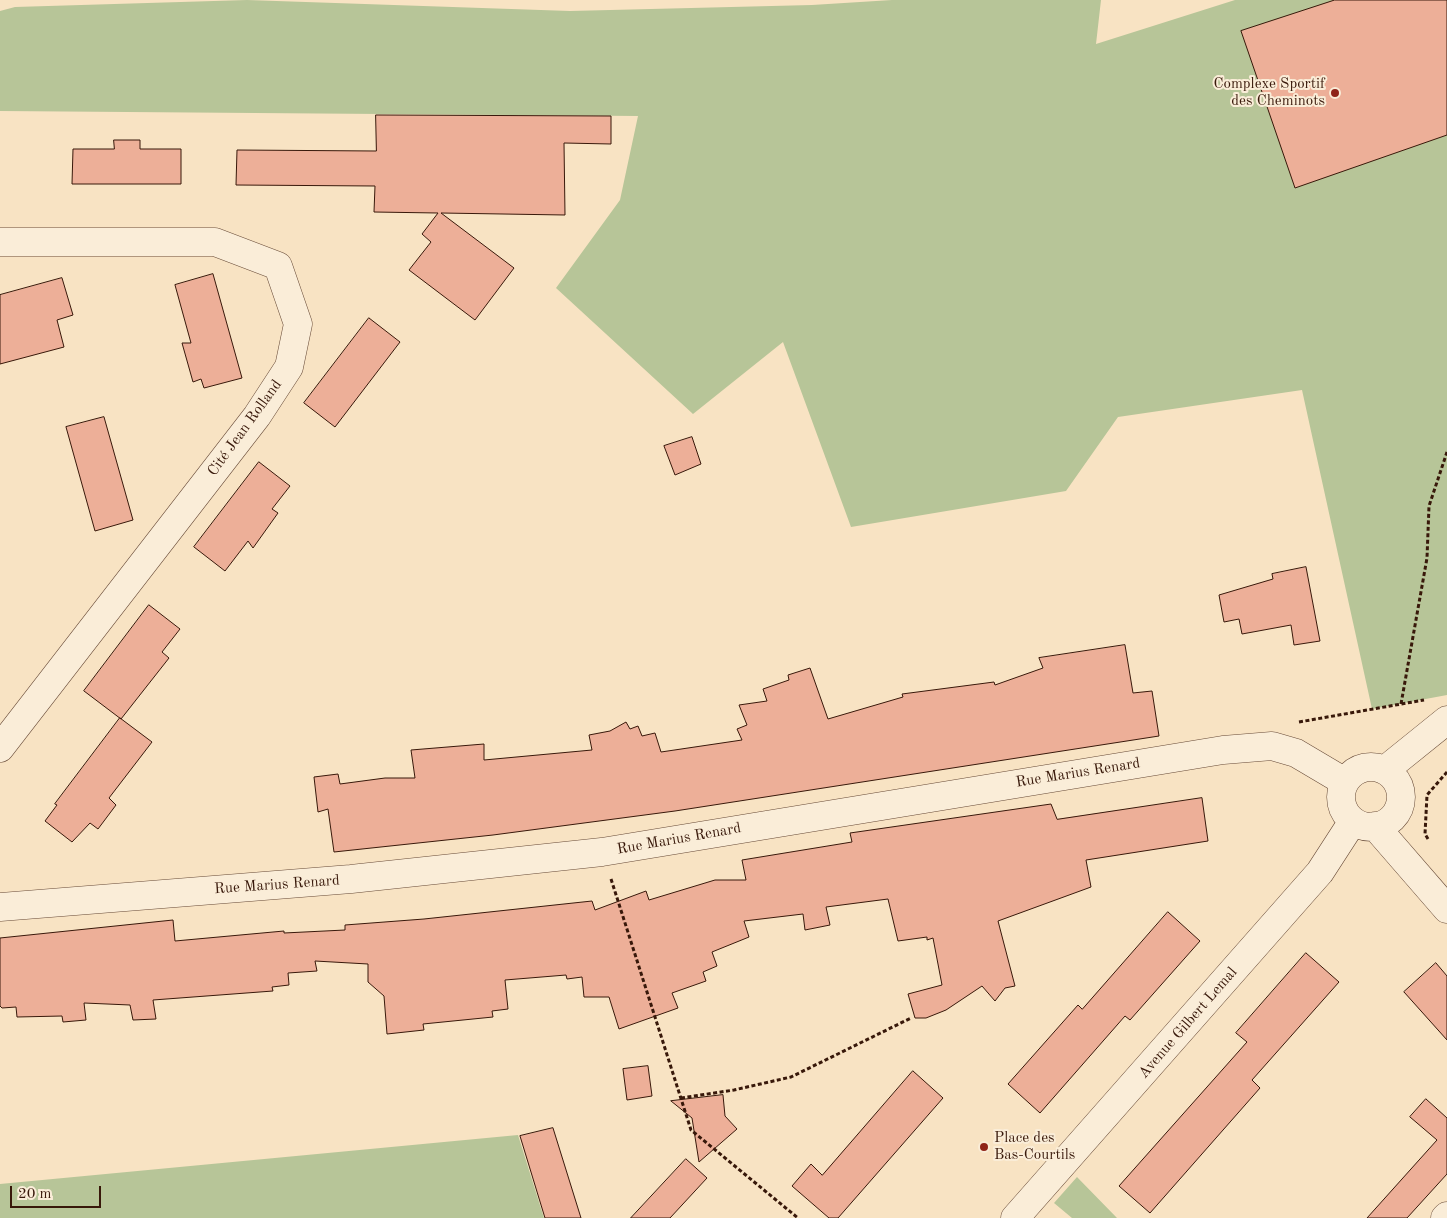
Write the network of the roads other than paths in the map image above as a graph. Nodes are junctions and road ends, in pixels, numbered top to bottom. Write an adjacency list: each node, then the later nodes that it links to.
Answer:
1 (0, 242): 3 (street, Cité Jean Rolland)
2 (1447, 720): 4 (street)
3 (0, 748)
4 (1385, 770): 5 (street); 6 (street)
5 (1345, 782): 6 (street); 7 (street, Rue Marius Renard)
6 (1364, 824): 8 (street); 9 (street, Avenue Gilbert Lemal)
7 (0, 907)
8 (1447, 909)
9 (1015, 1218)

